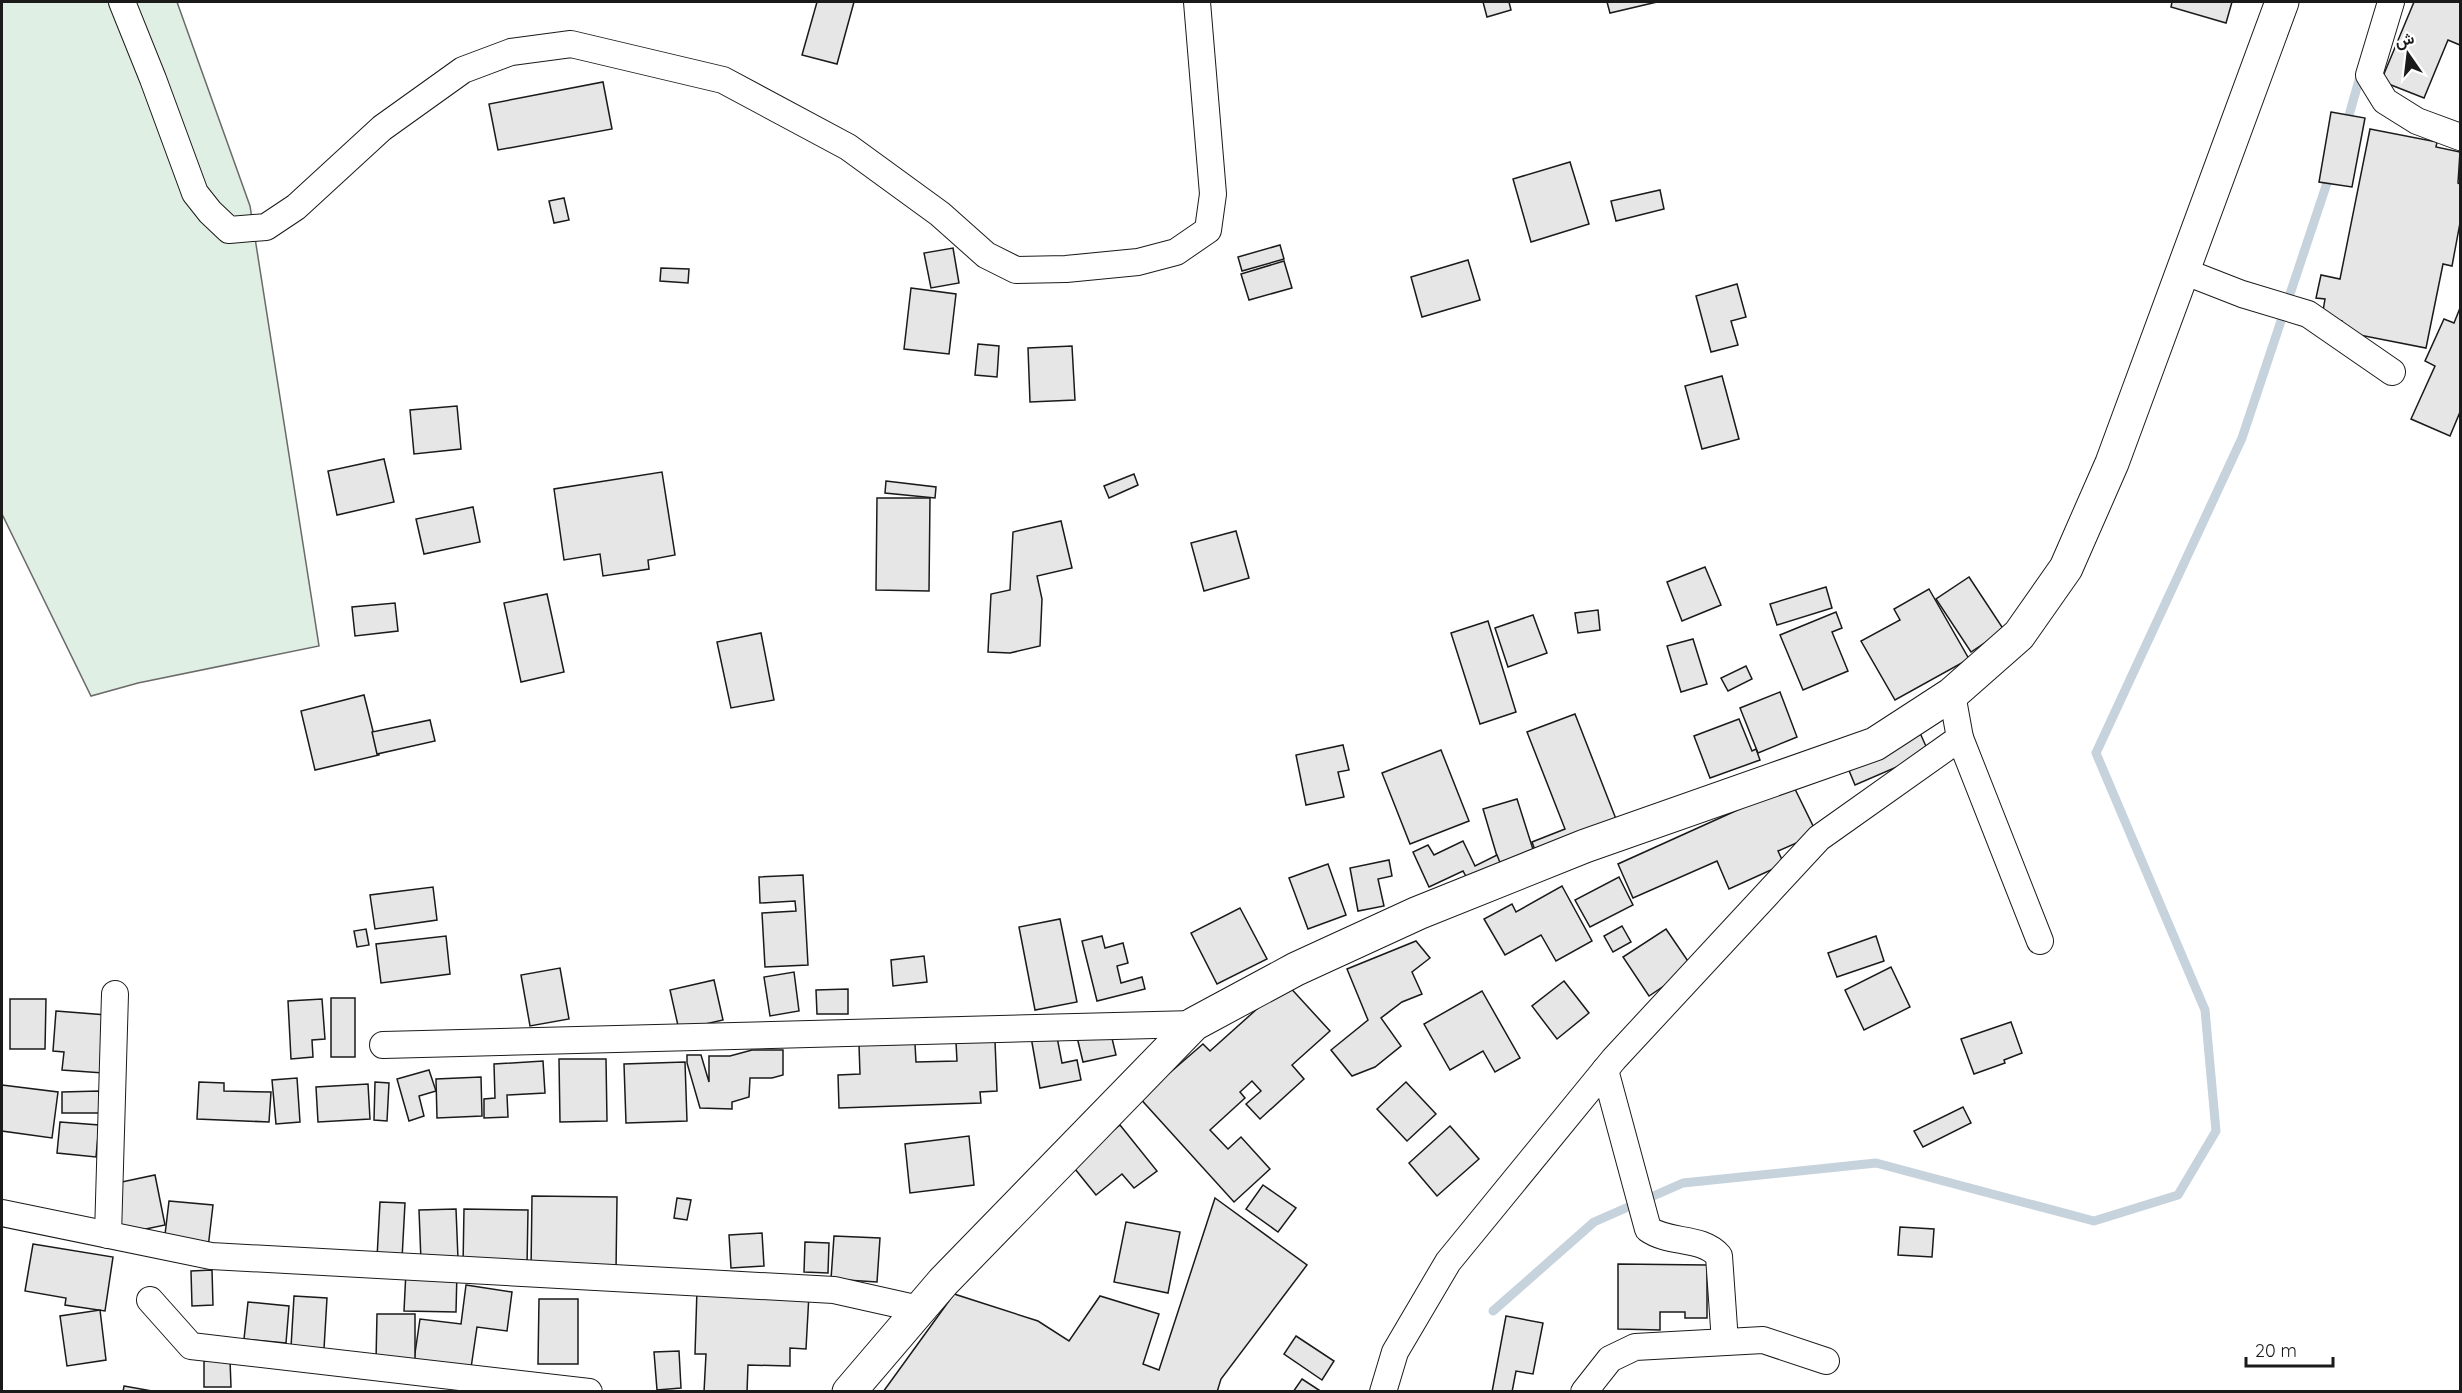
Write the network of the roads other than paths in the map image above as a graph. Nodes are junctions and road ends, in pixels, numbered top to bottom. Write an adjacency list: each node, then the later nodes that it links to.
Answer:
1 (122, 2): 2 (street)
2 (1197, 2)
3 (2282, 2): 6 (street)
4 (2391, 2): 5 (street)
5 (2460, 137)
6 (2183, 270): 7 (street); 8 (street)
7 (2392, 372)
8 (1952, 694): 9 (street); 12 (street)
9 (1959, 738): 10 (street); 14 (street)
10 (2040, 941)
11 (115, 994): 16 (street)
12 (1194, 1024): 13 (street); 18 (street)
13 (383, 1045)
14 (1605, 1070): 19 (street); 23 (street)
15 (2, 1213): 16 (street)
16 (108, 1235): 18 (street)
17 (150, 1300): 21 (street)
18 (919, 1309): 22 (street)
19 (1725, 1342): 20 (street); 24 (street)
20 (1826, 1361)
21 (589, 1392)
22 (849, 1392)
23 (1383, 1392)
24 (1584, 1392)

